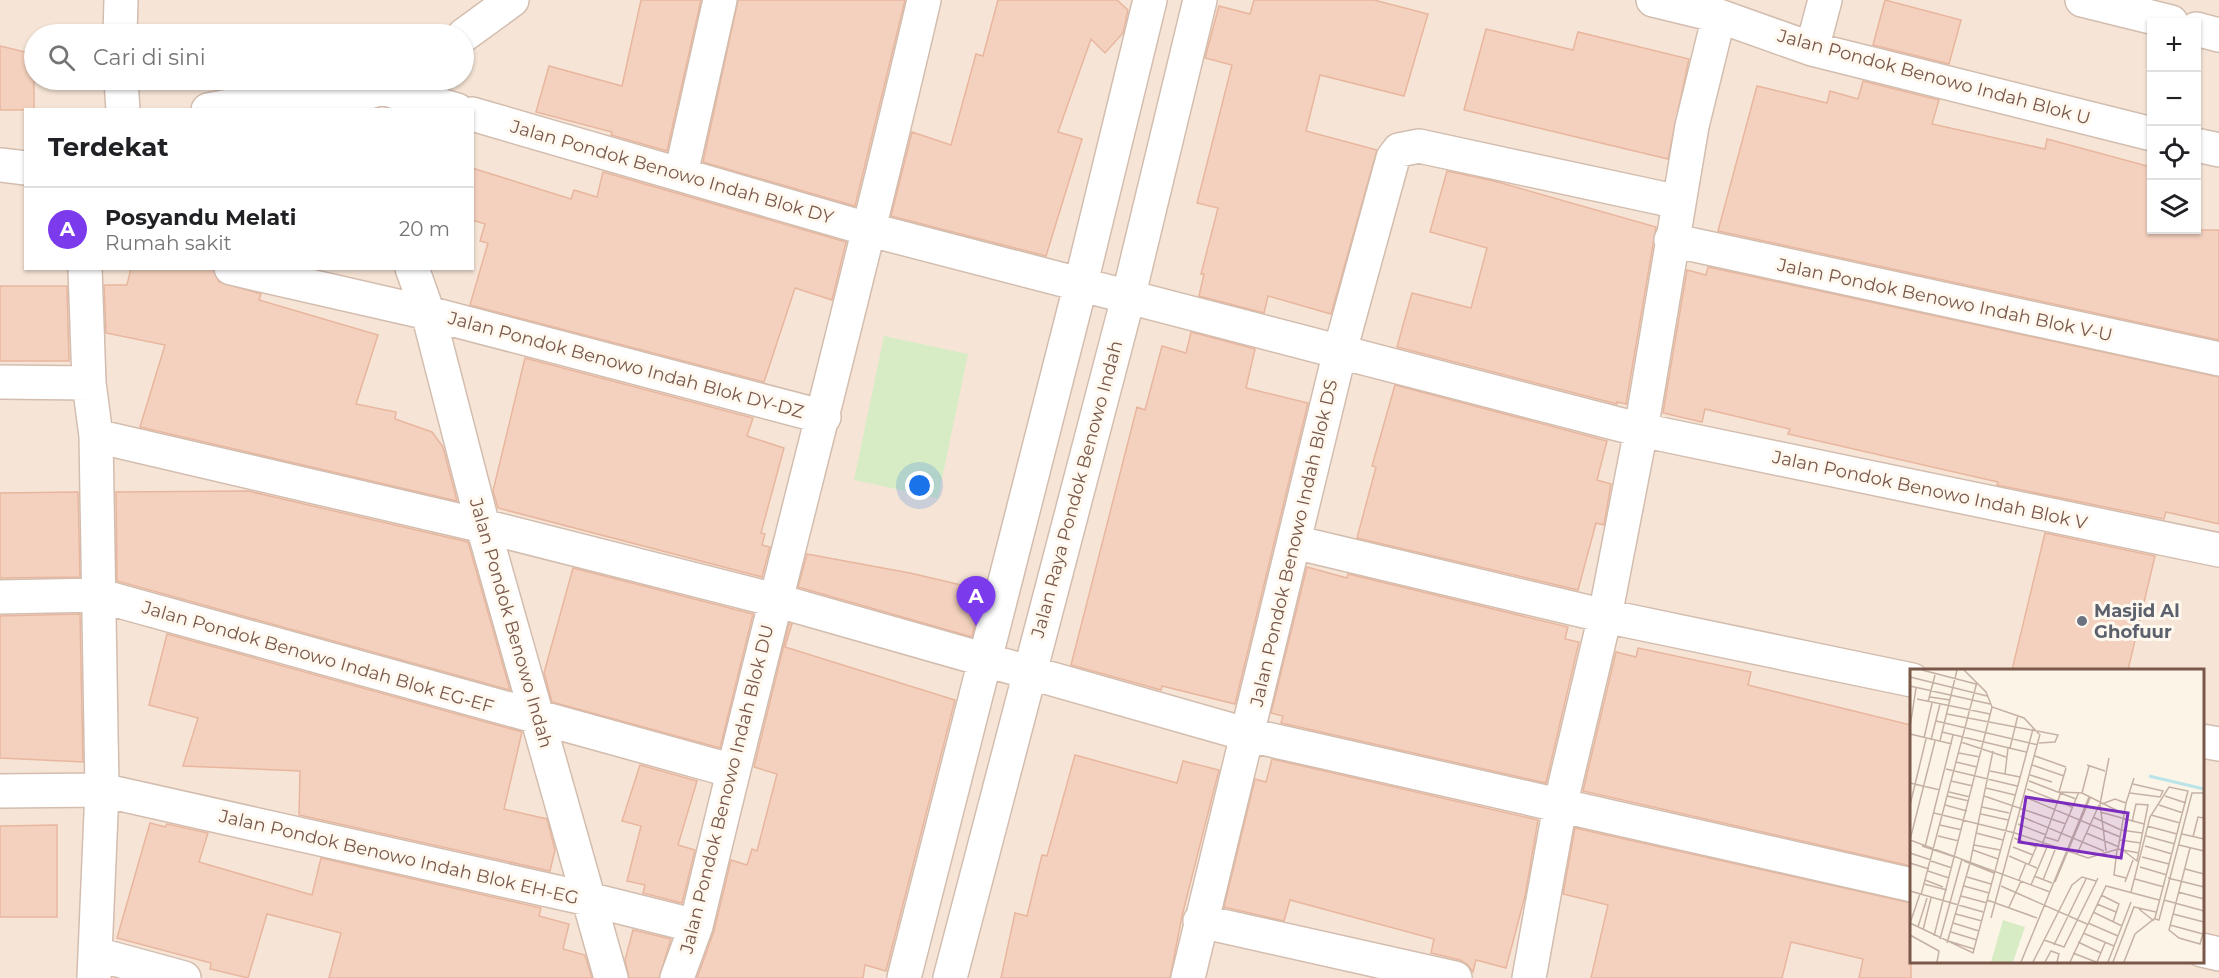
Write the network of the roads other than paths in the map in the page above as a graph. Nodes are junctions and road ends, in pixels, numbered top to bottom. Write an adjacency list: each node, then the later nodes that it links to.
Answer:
1 (121, 0): 12 (street)
2 (512, 0): 13 (street)
3 (720, 0): 28 (street)
4 (924, 0): 30 (street)
5 (1150, 0): 35 (street)
6 (1200, 0): 36 (street, Jalan Raya Pondok Benowo Indah)
7 (1653, 0): 10 (street)
8 (1825, 0): 16 (street)
9 (2082, 0): 11 (street)
10 (1719, 16): 16 (street, Jalan Pondok Benowo Indah Blok U); 29 (street)
11 (2155, 18)
12 (120, 24)
13 (474, 28)
14 (2201, 30): 15 (street)
15 (2219, 35)
16 (1812, 50): 23 (street, Jalan Pondok Benowo Indah Blok U)
17 (122, 90): 19 (street)
18 (372, 94): 20 (street); 21 (street)
19 (123, 108)
20 (219, 108)
21 (446, 108)
22 (474, 115): 28 (street, Jalan Pondok Benowo Indah Blok DY)
23 (2147, 133)
24 (2201, 146): 25 (street)
25 (2219, 150)
26 (0, 165): 27 (street)
27 (24, 168)
28 (681, 174): 30 (street, Jalan Pondok Benowo Indah Blok DY)
29 (1679, 202): 31 (street); 38 (street, Jalan Pondok Benowo Indah Blok DS)
30 (871, 230): 35 (street, Jalan Pondok Benowo Indah Blok DY); 42 (street)
31 (1671, 240): 39 (street, Jalan Pondok Benowo Indah Blok V-U); 43 (street)
32 (85, 270): 41 (street)
33 (240, 270): 37 (street, Jalan Pondok Benowo Indah Blok DY-DZ)
34 (413, 270): 37 (street, Jalan Pondok Benowo Indah)
35 (1081, 283): 36 (street, Jalan Pondok Benowo Indah Blok DY); 52 (street)
36 (1128, 298): 38 (street, Jalan Pondok Benowo Indah Blok DY); 53 (street, Jalan Raya Pondok Benowo Indah)
37 (428, 313): 42 (street, Jalan Pondok Benowo Indah Blok DY-DZ); 45 (street, Jalan Pondok Benowo Indah)
38 (1340, 351): 43 (street, Jalan Pondok Benowo Indah Blok V); 46 (street, Jalan Pondok Benowo Indah Blok DS)
39 (2219, 360)
40 (0, 382): 41 (street)
41 (89, 383): 44 (street)
42 (824, 417): 50 (street)
43 (1641, 430): 47 (street, Jalan Pondok Benowo Indah Blok V); 51 (street)
44 (96, 436): 45 (street); 48 (street)
45 (483, 526): 50 (street); 55 (street, Jalan Pondok Benowo Indah)
46 (1294, 542): 51 (street); 56 (street, Jalan Pondok Benowo Indah Blok DS)
47 (2219, 550)
48 (97, 596): 49 (street, Jalan Pondok Benowo Indah Blok EG-EF); 55 (street, Jalan Pondok Benowo Indah Blok EG-EF); 60 (street)
49 (0, 597)
50 (776, 600): 52 (street); 59 (street, Jalan Pondok Benowo Indah Blok DU)
51 (1605, 616): 54 (street); 62 (street)
52 (986, 660): 53 (street); 73 (street)
53 (1030, 671): 56 (street); 74 (street, Jalan Raya Pondok Benowo Indah)
54 (1910, 680)
55 (539, 719): 59 (street, Jalan Pondok Benowo Indah Blok EG-EF); 64 (street, Jalan Pondok Benowo Indah)
56 (1249, 735): 62 (street); 65 (street, Jalan Pondok Benowo Indah Blok DS)
57 (2204, 741): 58 (street)
58 (2219, 744)
59 (733, 771): 66 (street, Jalan Pondok Benowo Indah Blok DU)
60 (102, 790): 61 (street, Jalan Pondok Benowo Indah Blok EH-EG); 64 (street, Jalan Pondok Benowo Indah Blok EH-EG); 69 (street)
61 (0, 791)
62 (1560, 806): 63 (street); 77 (street)
63 (1910, 885)
64 (588, 899): 66 (street, Jalan Pondok Benowo Indah Blok EH-EG); 71 (street, Jalan Pondok Benowo Indah)
65 (1200, 921): 75 (street, Jalan Pondok Benowo Indah Blok DS); 76 (street)
66 (696, 926): 72 (street, Jalan Pondok Benowo Indah Blok DU)
67 (2204, 950): 68 (street)
68 (2219, 954)
69 (95, 966): 70 (street)
70 (184, 978)
71 (612, 978)
72 (677, 978)
73 (904, 978)
74 (950, 978)
75 (1188, 978)
76 (1455, 978)
77 (1529, 978)

